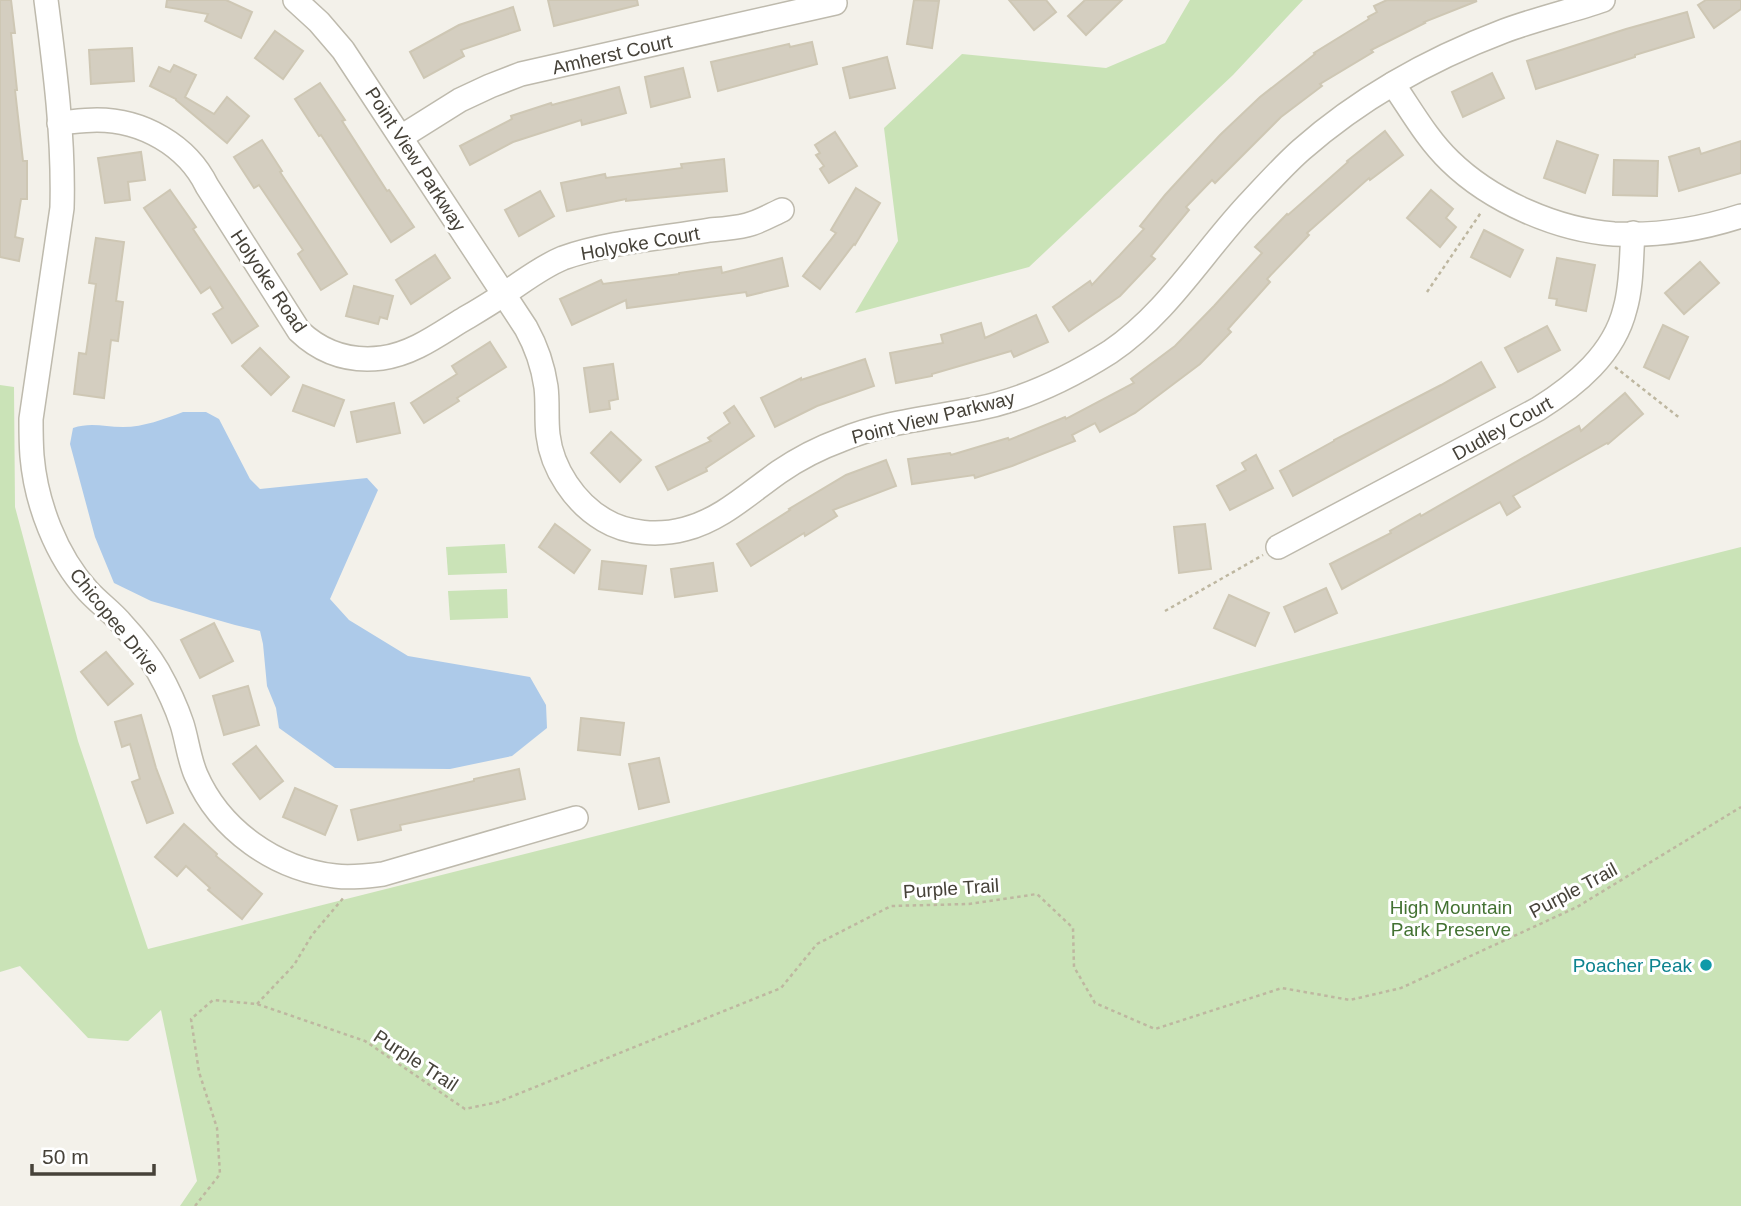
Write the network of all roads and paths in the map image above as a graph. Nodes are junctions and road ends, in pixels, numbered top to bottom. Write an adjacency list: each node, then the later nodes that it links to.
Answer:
1 (47, 0): 6 (street, Chicopee Drive)
2 (295, 0): 7 (street, Point View Parkway)
3 (1603, 0): 5 (street, Point View Parkway)
4 (835, 3): 7 (street, Amherst Court)
5 (1393, 84): 8 (street); 13 (street, Point View Parkway)
6 (59, 123): 13 (street, Holyoke Road); 20 (street, Chicopee Drive)
7 (401, 137): 13 (street, Point View Parkway)
8 (1493, 193): 11 (street); 12 (path)
9 (782, 210): 13 (street, Holyoke Court)
10 (1741, 216): 11 (street)
11 (1633, 233): 14 (street, Dudley Court)
12 (1427, 292)
13 (505, 294)
14 (1601, 356): 15 (path); 16 (street, Dudley Court)
15 (1681, 419)
16 (1278, 547): 17 (path)
17 (1165, 611)
18 (1741, 807): 21 (path, Purple Trail)
19 (576, 818): 20 (street, Chicopee Drive)
20 (360, 877): 21 (path)
21 (257, 1004): 22 (path, Purple Trail)
22 (195, 1206)

